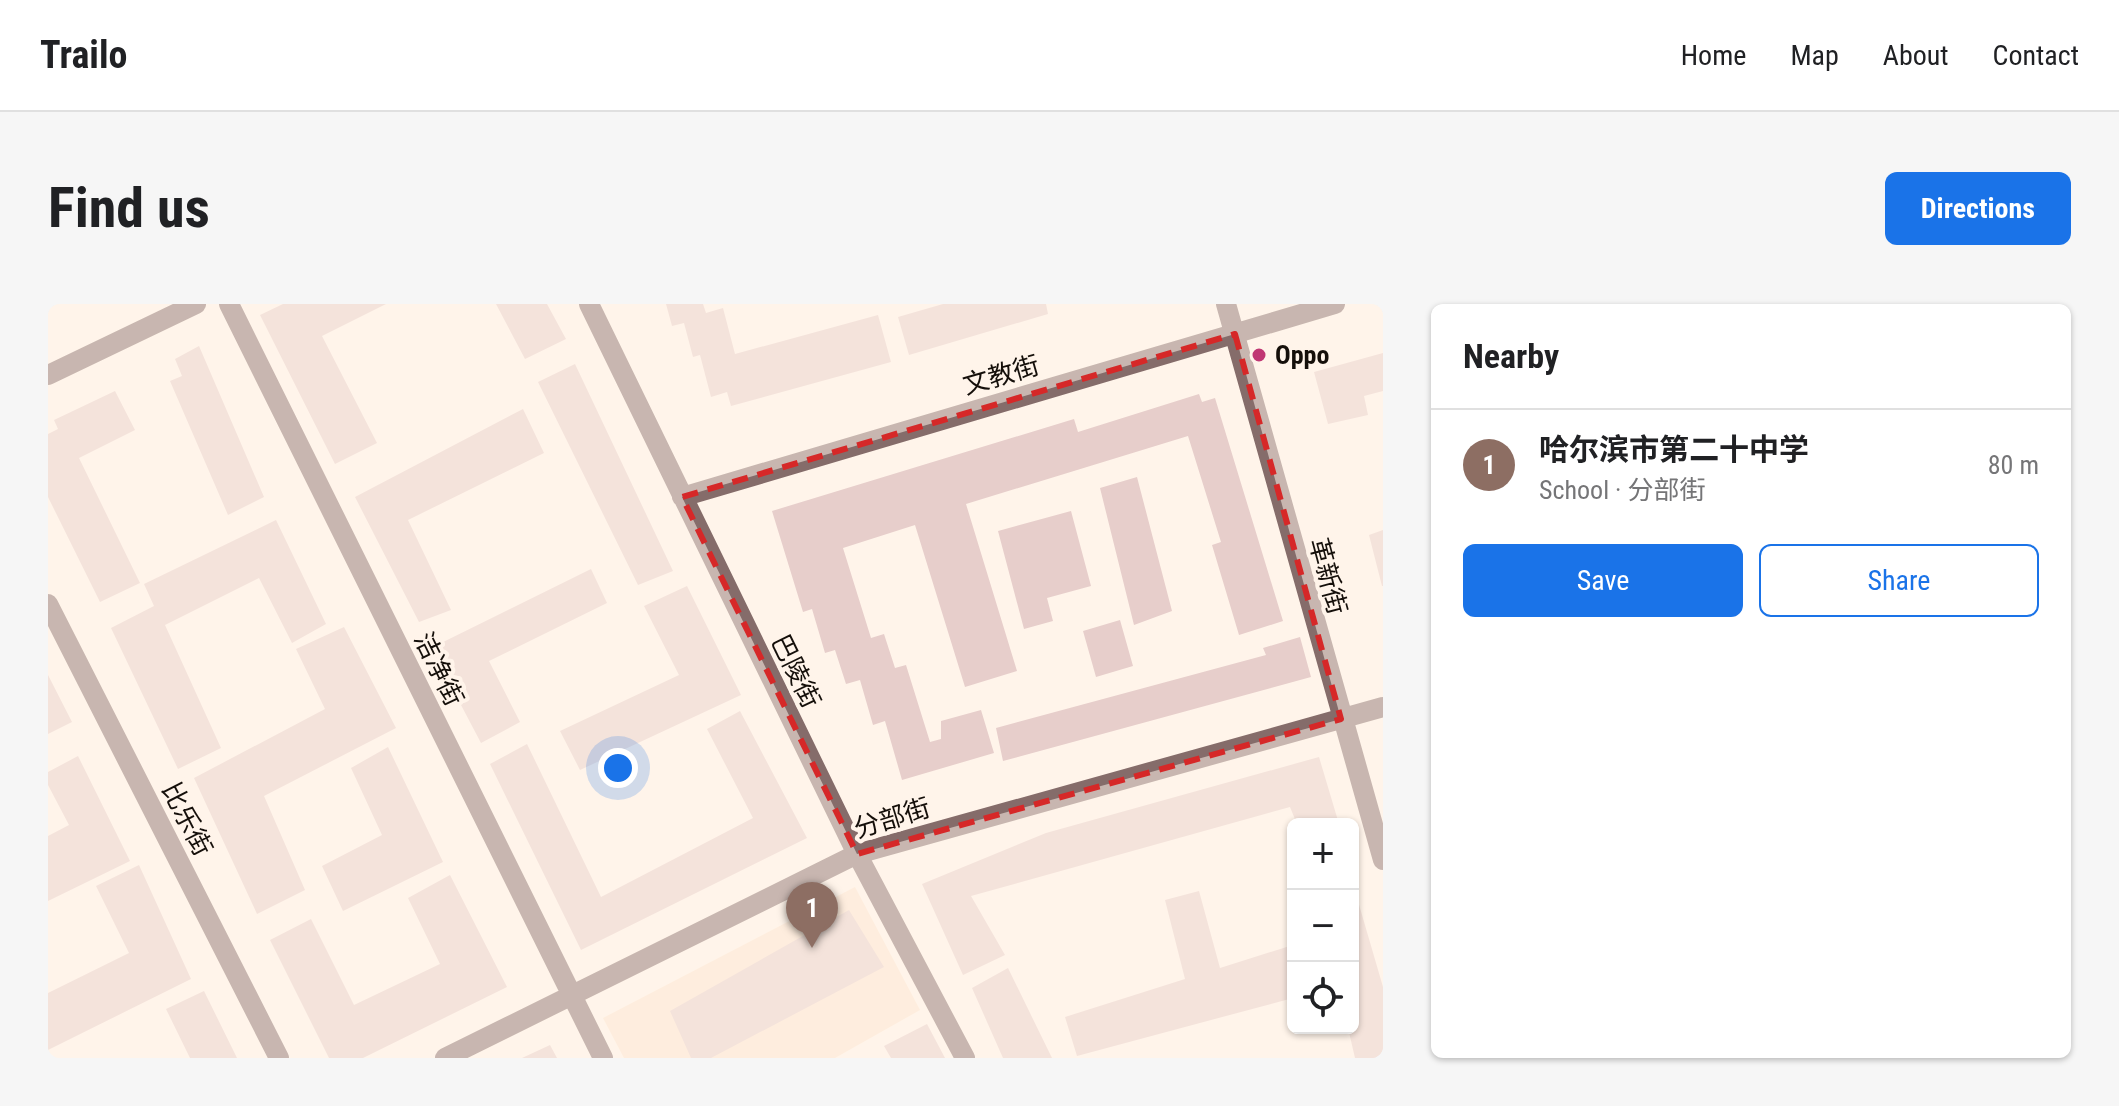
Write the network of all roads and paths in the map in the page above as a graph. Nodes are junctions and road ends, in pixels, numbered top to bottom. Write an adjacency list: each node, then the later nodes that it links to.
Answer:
1 (196, 304): 7 (street)
2 (229, 304): 14 (street, 洁净街)
3 (589, 304): 8 (street, 巴陵街)
4 (1226, 304): 6 (street, 革新街)
5 (1335, 304): 6 (street, 文教街)
6 (1235, 334): 8 (street, 文教街); 11 (street, 革新街)
7 (48, 375)
8 (682, 497): 12 (street, 巴陵街)
9 (48, 604): 15 (street, 比乐街)
10 (1383, 707): 11 (street, 分部街)
11 (1341, 719): 12 (street, 分部街); 13 (street, 革新街)
12 (857, 854): 14 (street, 分部街); 18 (street, 巴陵街)
13 (1383, 860)
14 (572, 995): 16 (street, 分部街); 17 (street, 洁净街)
15 (279, 1058)
16 (445, 1058)
17 (603, 1058)
18 (965, 1058)

